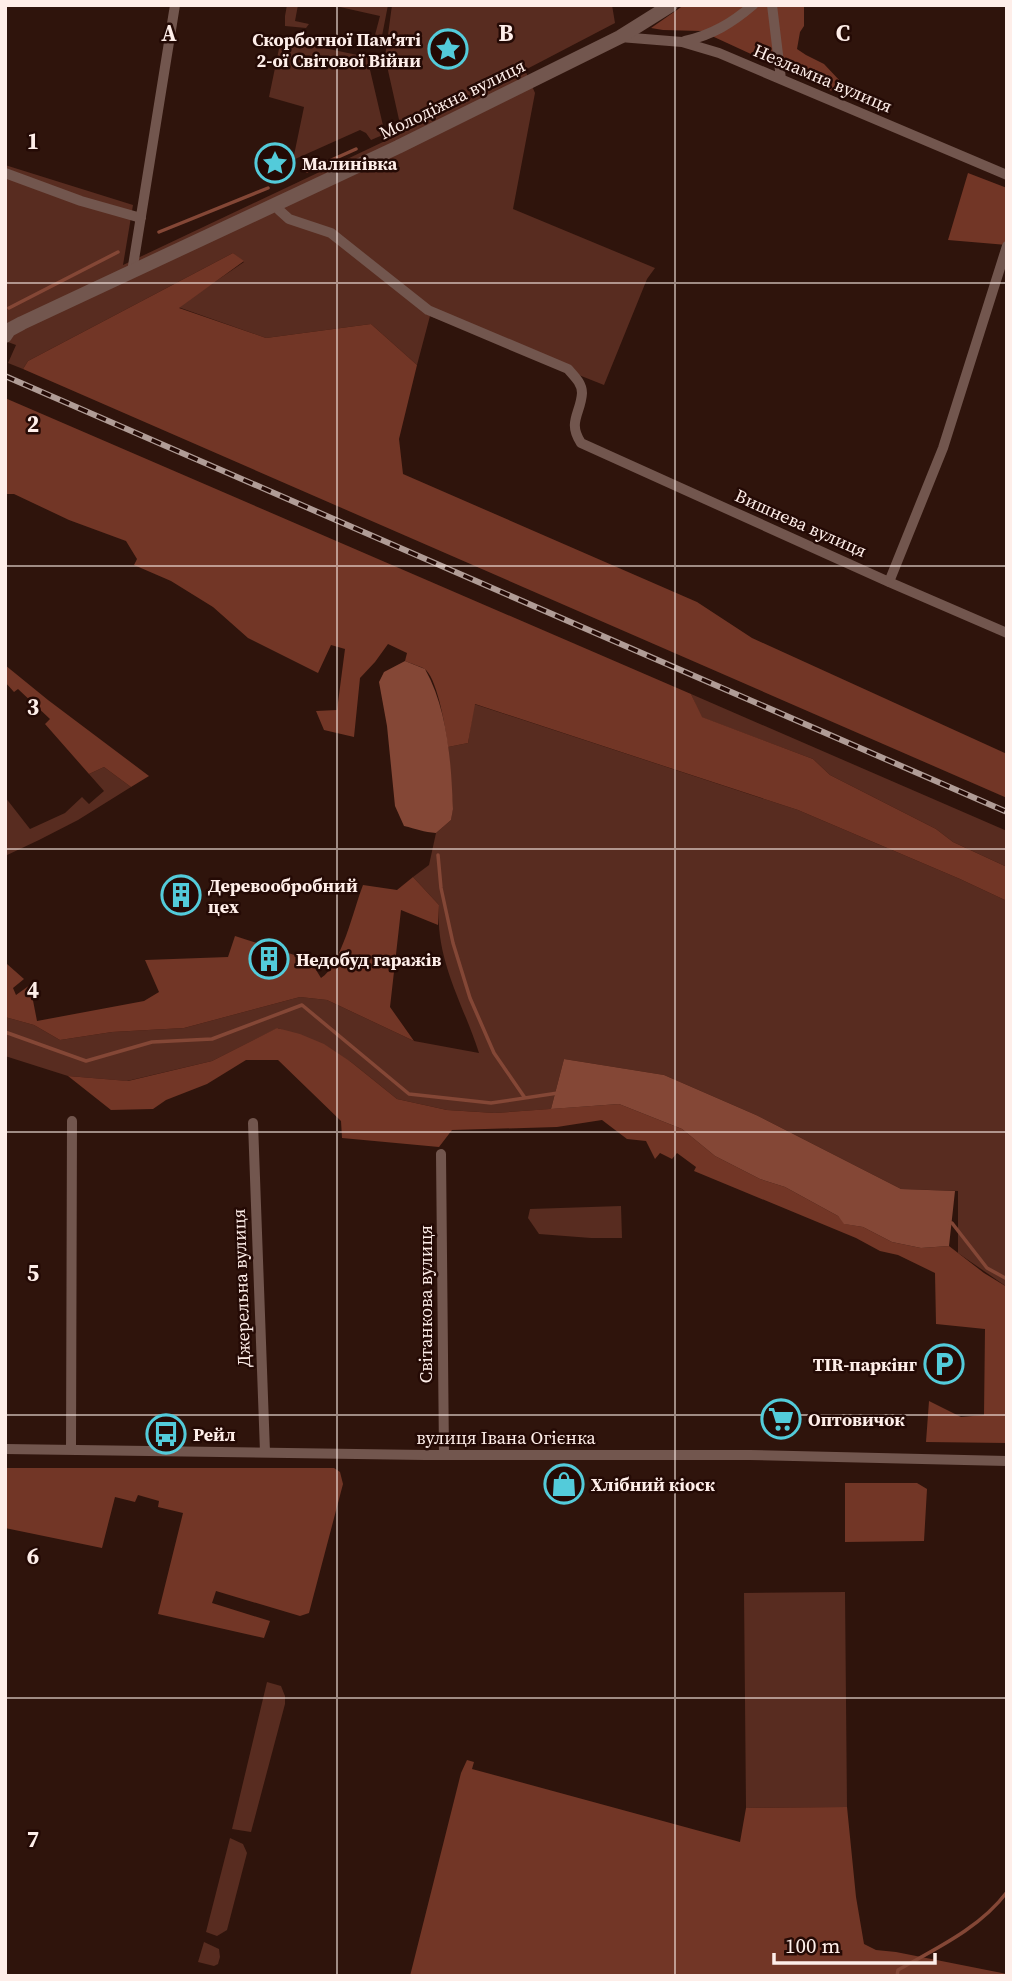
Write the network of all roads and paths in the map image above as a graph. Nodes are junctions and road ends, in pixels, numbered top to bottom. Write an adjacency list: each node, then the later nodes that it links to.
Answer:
1 (175, 5): 11 (street)
2 (671, 5): 5 (street, Молодіжна вулиця)
3 (753, 5): 6 (street)
4 (772, 5): 7 (street)
5 (620, 37): 6 (street, Незламна вулиця); 10 (street, Молодіжна вулиця)
6 (682, 42): 7 (street, Незламна вулиця)
7 (781, 79): 9 (street, Незламна вулиця)
8 (5, 173): 11 (street)
9 (1007, 175)
10 (276, 204): 13 (street, Молодіжна вулиця); 15 (street, Вишнева вулиця)
11 (141, 218): 13 (street)
12 (1007, 246): 15 (street)
13 (132, 272): 14 (street, Молодіжна вулиця)
14 (7, 329)
15 (889, 582): 16 (street, Вишнева вулиця)
16 (1007, 634)
17 (72, 1121): 21 (street)
18 (253, 1123): 22 (street, Джерельна вулиця)
19 (441, 1154): 23 (street, Світанкова вулиця)
20 (5, 1449): 21 (street, вулиця Івана Огієнка)
21 (71, 1450): 22 (street, вулиця Івана Огієнка)
22 (265, 1452): 23 (street, вулиця Івана Огієнка)
23 (444, 1455): 24 (street, вулиця Івана Огієнка)
24 (1007, 1461)

